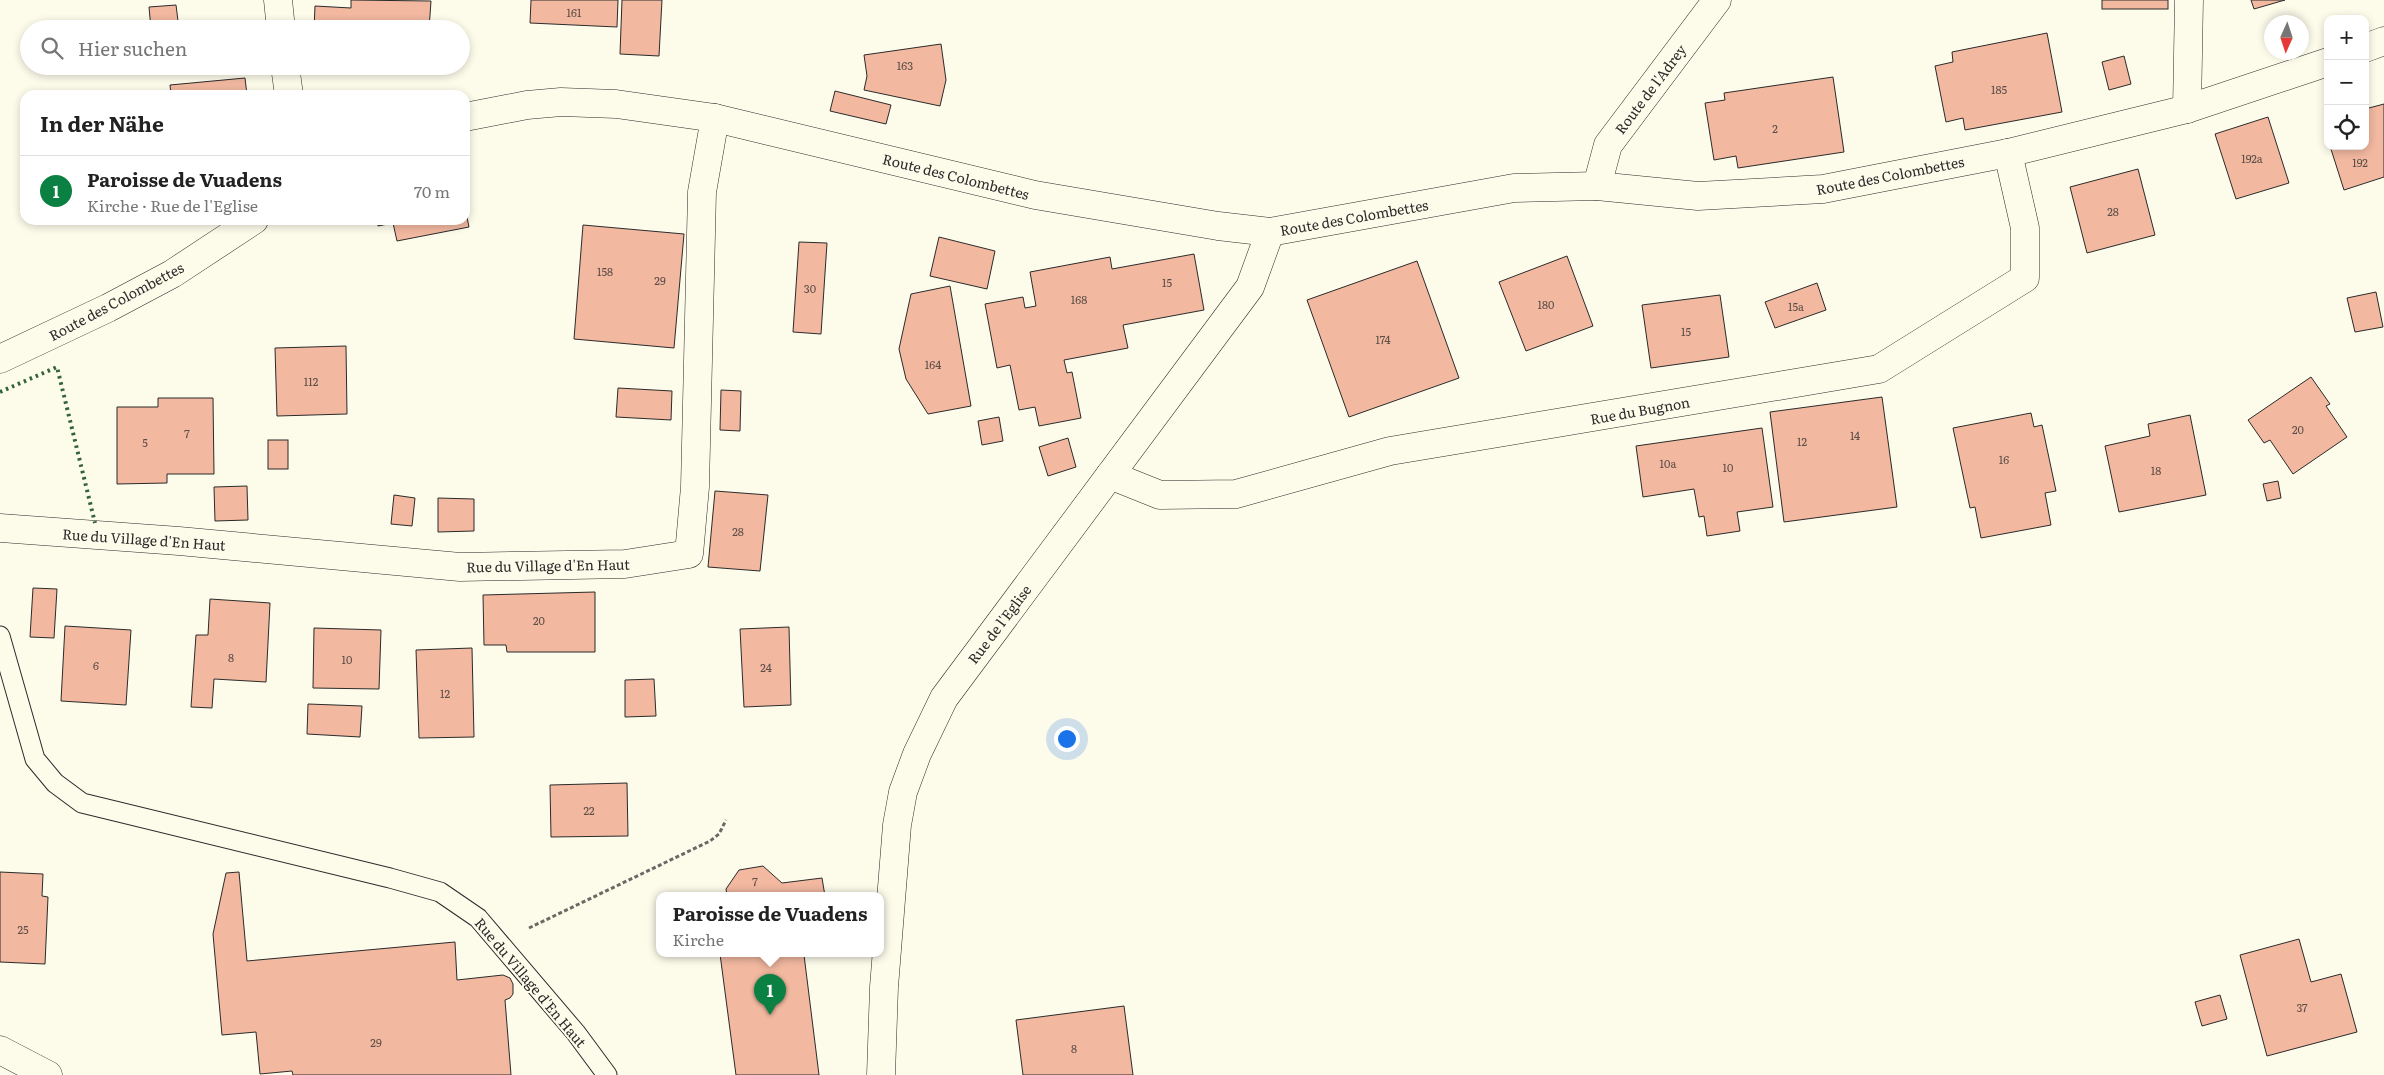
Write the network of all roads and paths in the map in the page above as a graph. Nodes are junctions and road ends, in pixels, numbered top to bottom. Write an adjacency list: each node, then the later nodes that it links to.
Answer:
1 (278, 0): 4 (street)
2 (1717, 0): 14 (street, Route de l'Adrey)
3 (2189, 0): 10 (street)
4 (280, 20)
5 (2384, 41): 6 (street)
6 (2369, 47)
7 (2324, 63): 10 (street, Route des Colombettes)
8 (286, 75): 9 (street)
9 (288, 90)
10 (2187, 109): 13 (street, Route des Colombettes)
11 (470, 116): 12 (street, Route des Colombettes)
12 (715, 118): 16 (street, Route des Colombettes); 19 (street, Rue du Village d'En Haut)
13 (2008, 153): 14 (street, Route des Colombettes); 18 (street, Rue du Bugnon)
14 (1597, 186): 16 (street, Route des Colombettes)
15 (246, 225): 17 (street, Route des Colombettes)
16 (1270, 232): 18 (street, Rue de l'Eglise)
17 (0, 359)
18 (1110, 475): 26 (street, Rue de l'Eglise)
19 (0, 528)
20 (0, 636): 22 (lane, Rue du Village d'En Haut)
21 (726, 820): 22 (path)
22 (500, 943): 25 (lane, Rue du Village d'En Haut)
23 (0, 1050): 24 (street)
24 (48, 1075)
25 (607, 1075)
26 (881, 1075)

